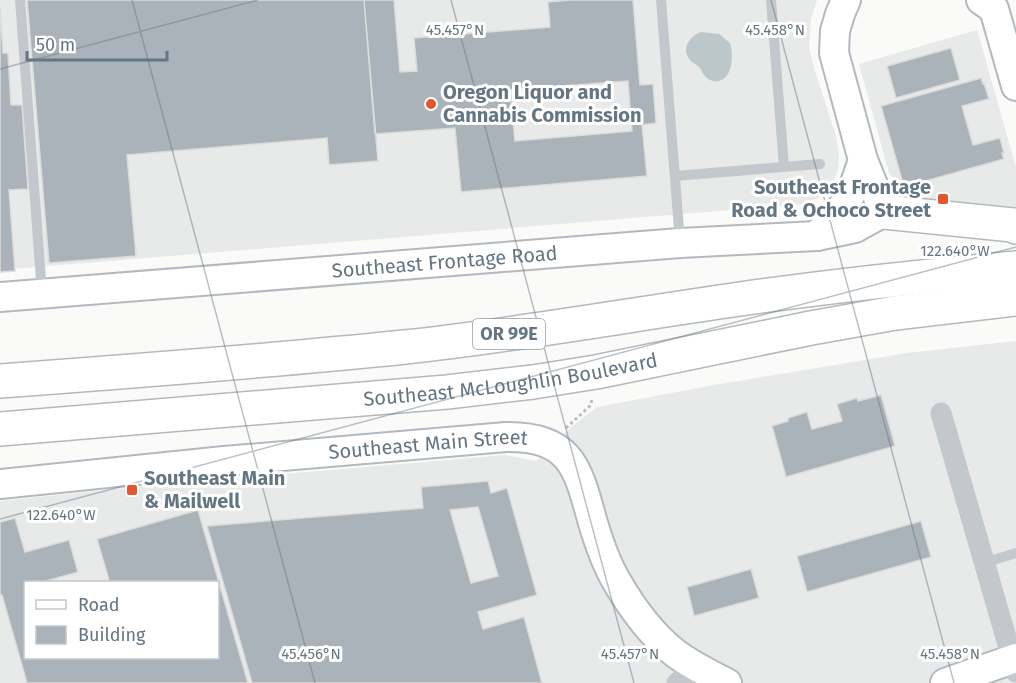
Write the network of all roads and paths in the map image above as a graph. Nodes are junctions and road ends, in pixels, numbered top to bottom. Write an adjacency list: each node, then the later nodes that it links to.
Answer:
1 (20, 0): 17 (lane)
2 (661, 0): 11 (lane)
3 (771, 0): 10 (lane)
4 (846, 0): 8 (street)
5 (989, 3): 6 (street)
6 (1010, 43): 7 (street)
7 (1016, 86)
8 (864, 160): 12 (street); 14 (street)
9 (820, 164): 10 (lane)
10 (784, 167): 11 (lane)
11 (675, 176): 15 (lane)
12 (884, 212): 13 (highway); 14 (street, Southeast Frontage Road)
13 (1016, 227)
14 (817, 236): 15 (street, Southeast Frontage Road)
15 (680, 243): 17 (street, Southeast Frontage Road)
16 (1016, 268): 21 (highway, OR 99E)
17 (42, 294): 18 (street, Southeast Frontage Road)
18 (0, 297)
19 (1016, 299): 20 (highway, Southeast McLoughlin Boulevard)
20 (596, 372): 23 (highway, Southeast McLoughlin Boulevard); 24 (path)
21 (0, 381)
22 (941, 413): 27 (street)
23 (0, 429)
24 (548, 444): 25 (street, Southeast Main Street); 29 (street, Southeast Main Street)
25 (0, 484)
26 (1016, 553): 27 (lane)
27 (984, 563): 28 (street)
28 (1015, 663): 31 (street)
29 (686, 675): 30 (street, Southeast Main Street)
30 (727, 683)
31 (945, 683)

